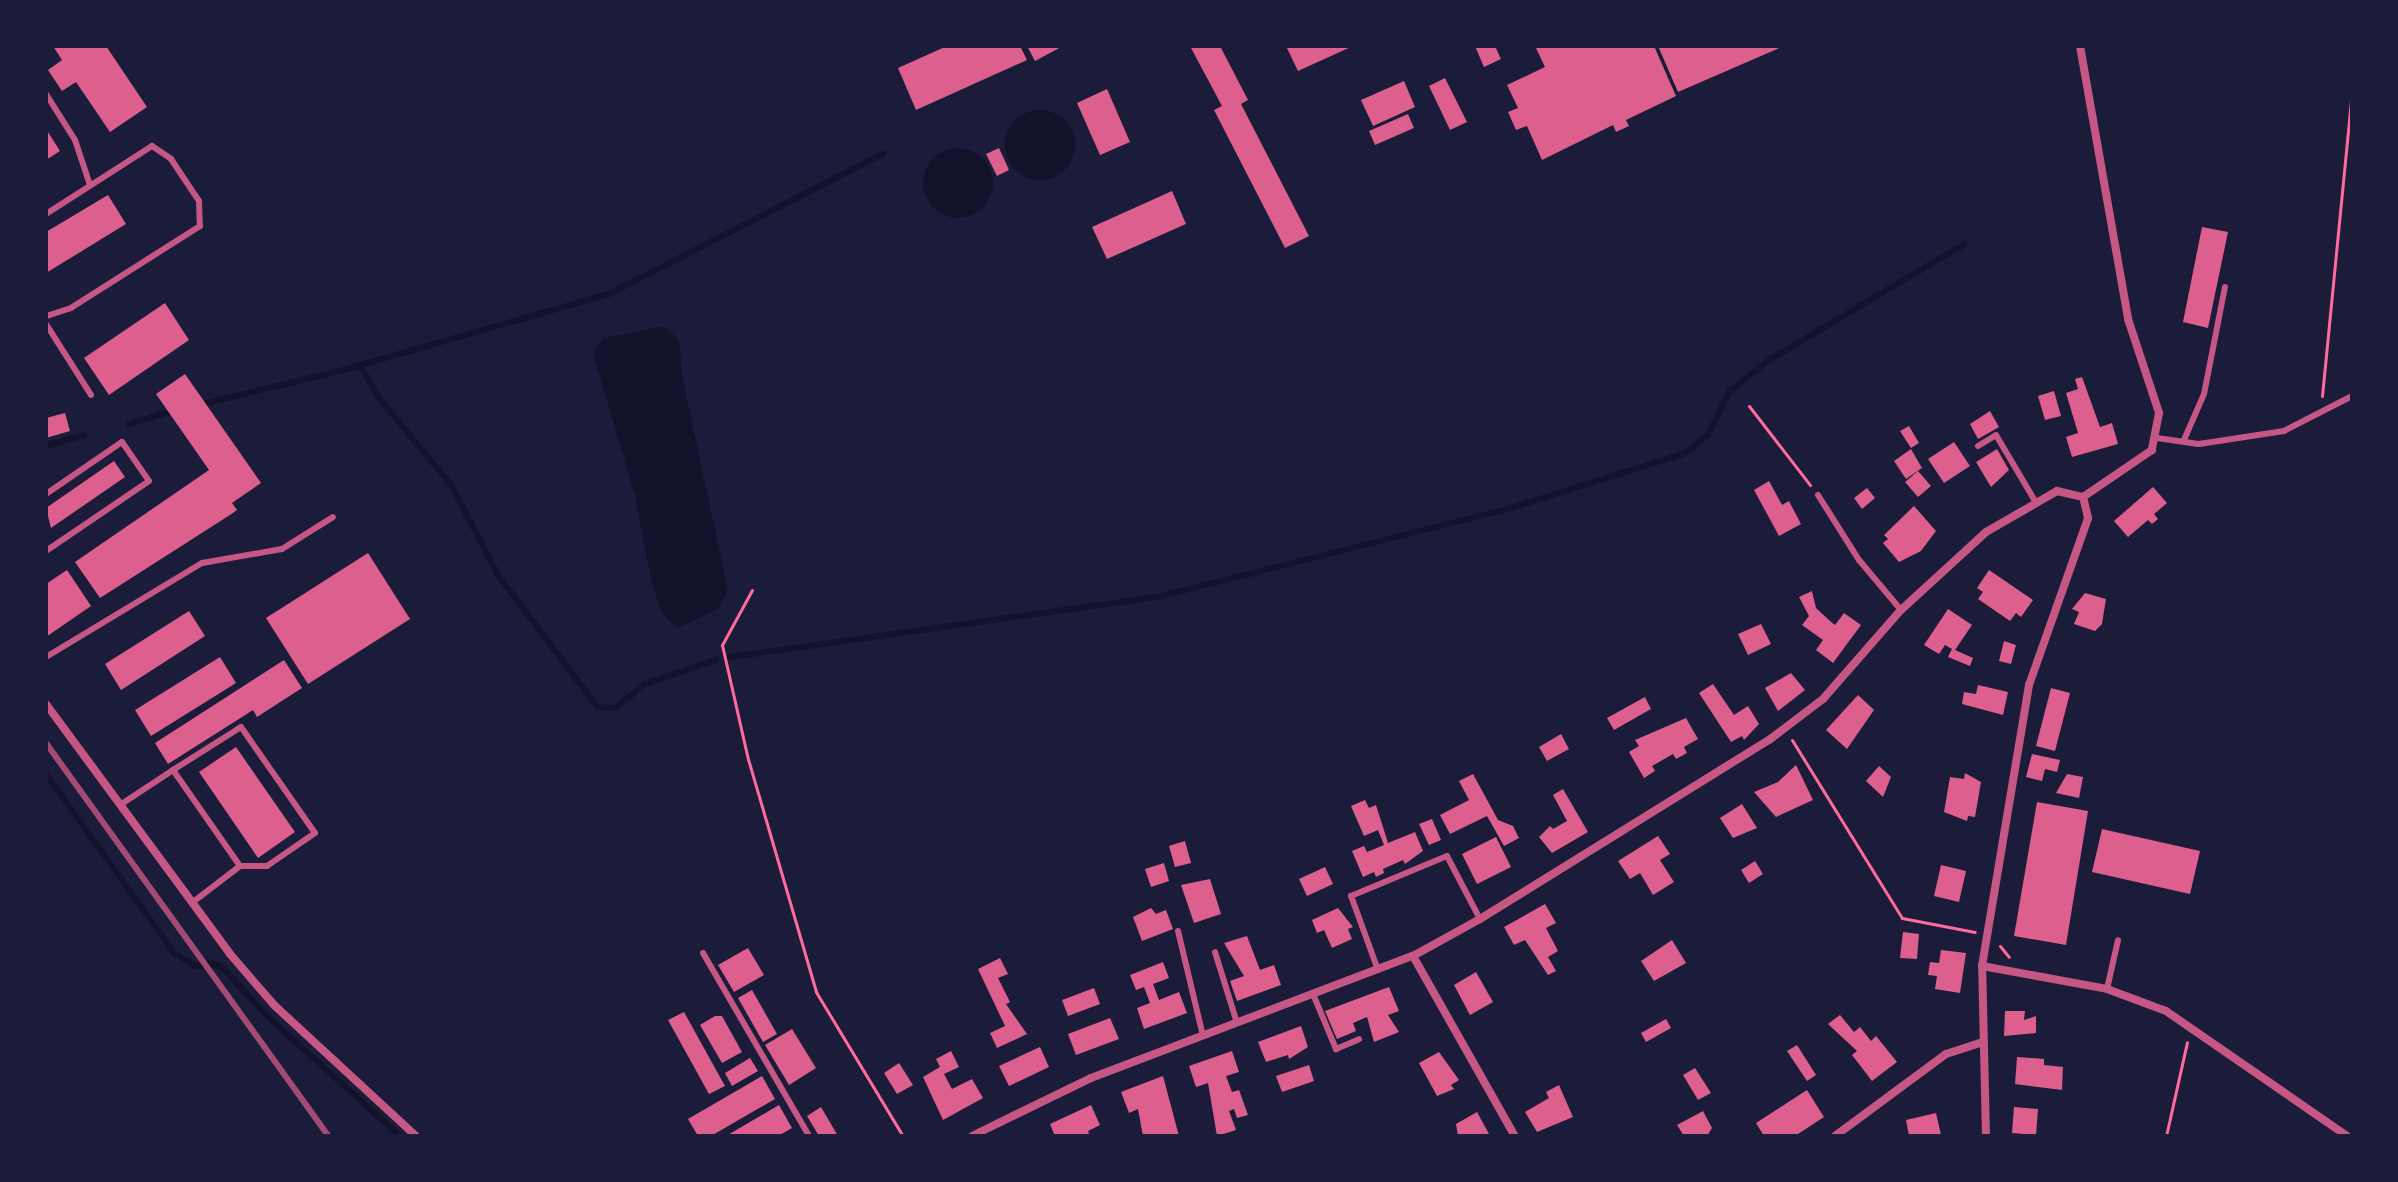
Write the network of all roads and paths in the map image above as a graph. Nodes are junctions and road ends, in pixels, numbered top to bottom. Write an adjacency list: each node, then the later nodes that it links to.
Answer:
1 (2080, 46): 13 (street)
2 (2352, 89): 12 (path)
3 (46, 94): 4 (lane)
4 (90, 185): 5 (lane); 7 (lane)
5 (46, 214)
6 (2225, 287): 14 (lane)
7 (46, 316)
8 (46, 324): 9 (lane)
9 (91, 395)
10 (2352, 396): 12 (lane)
11 (1749, 406): 17 (path)
12 (2313, 421): 14 (lane)
13 (2157, 438): 14 (lane); 18 (street)
14 (2184, 440)
15 (1978, 446): 19 (lane)
16 (46, 494): 21 (lane)
17 (1818, 495): 23 (lane)
18 (2083, 497): 19 (street); 33 (street)
19 (2035, 501): 23 (street)
20 (333, 517): 24 (lane)
21 (46, 551)
22 (752, 590): 52 (path)
23 (1901, 610): 26 (street)
24 (46, 657)
25 (46, 704): 28 (street)
26 (1784, 729): 31 (street); 33 (path)
27 (173, 770): 28 (lane); 29 (lane); 29 (lane)
28 (123, 803): 30 (street)
29 (240, 866): 30 (lane)
30 (193, 902): 50 (street)
31 (1480, 919): 37 (street); 39 (lane)
32 (1178, 931): 45 (lane)
33 (1987, 933): 38 (street)
34 (2118, 940): 40 (lane)
35 (1215, 952): 42 (lane)
36 (703, 953): 51 (lane)
37 (1413, 956): 39 (street); 54 (street)
38 (1982, 966): 40 (street); 48 (street)
39 (1378, 970): 41 (street)
40 (2107, 989): 43 (street)
41 (1313, 994): 42 (street); 46 (lane)
42 (1237, 1023): 45 (street)
43 (2193, 1029): 47 (path); 58 (street)
44 (2177, 1035): 47 (path)
45 (1203, 1036): 53 (street)
46 (1359, 1039)
47 (2187, 1042): 49 (path); 57 (path)
48 (1980, 1043): 55 (street); 56 (street)
49 (2198, 1049)
50 (416, 1136)
51 (809, 1136)
52 (903, 1136)
53 (972, 1136)
54 (1515, 1136)
55 (1835, 1136)
56 (1986, 1136)
57 (2166, 1136)
58 (2347, 1136)

